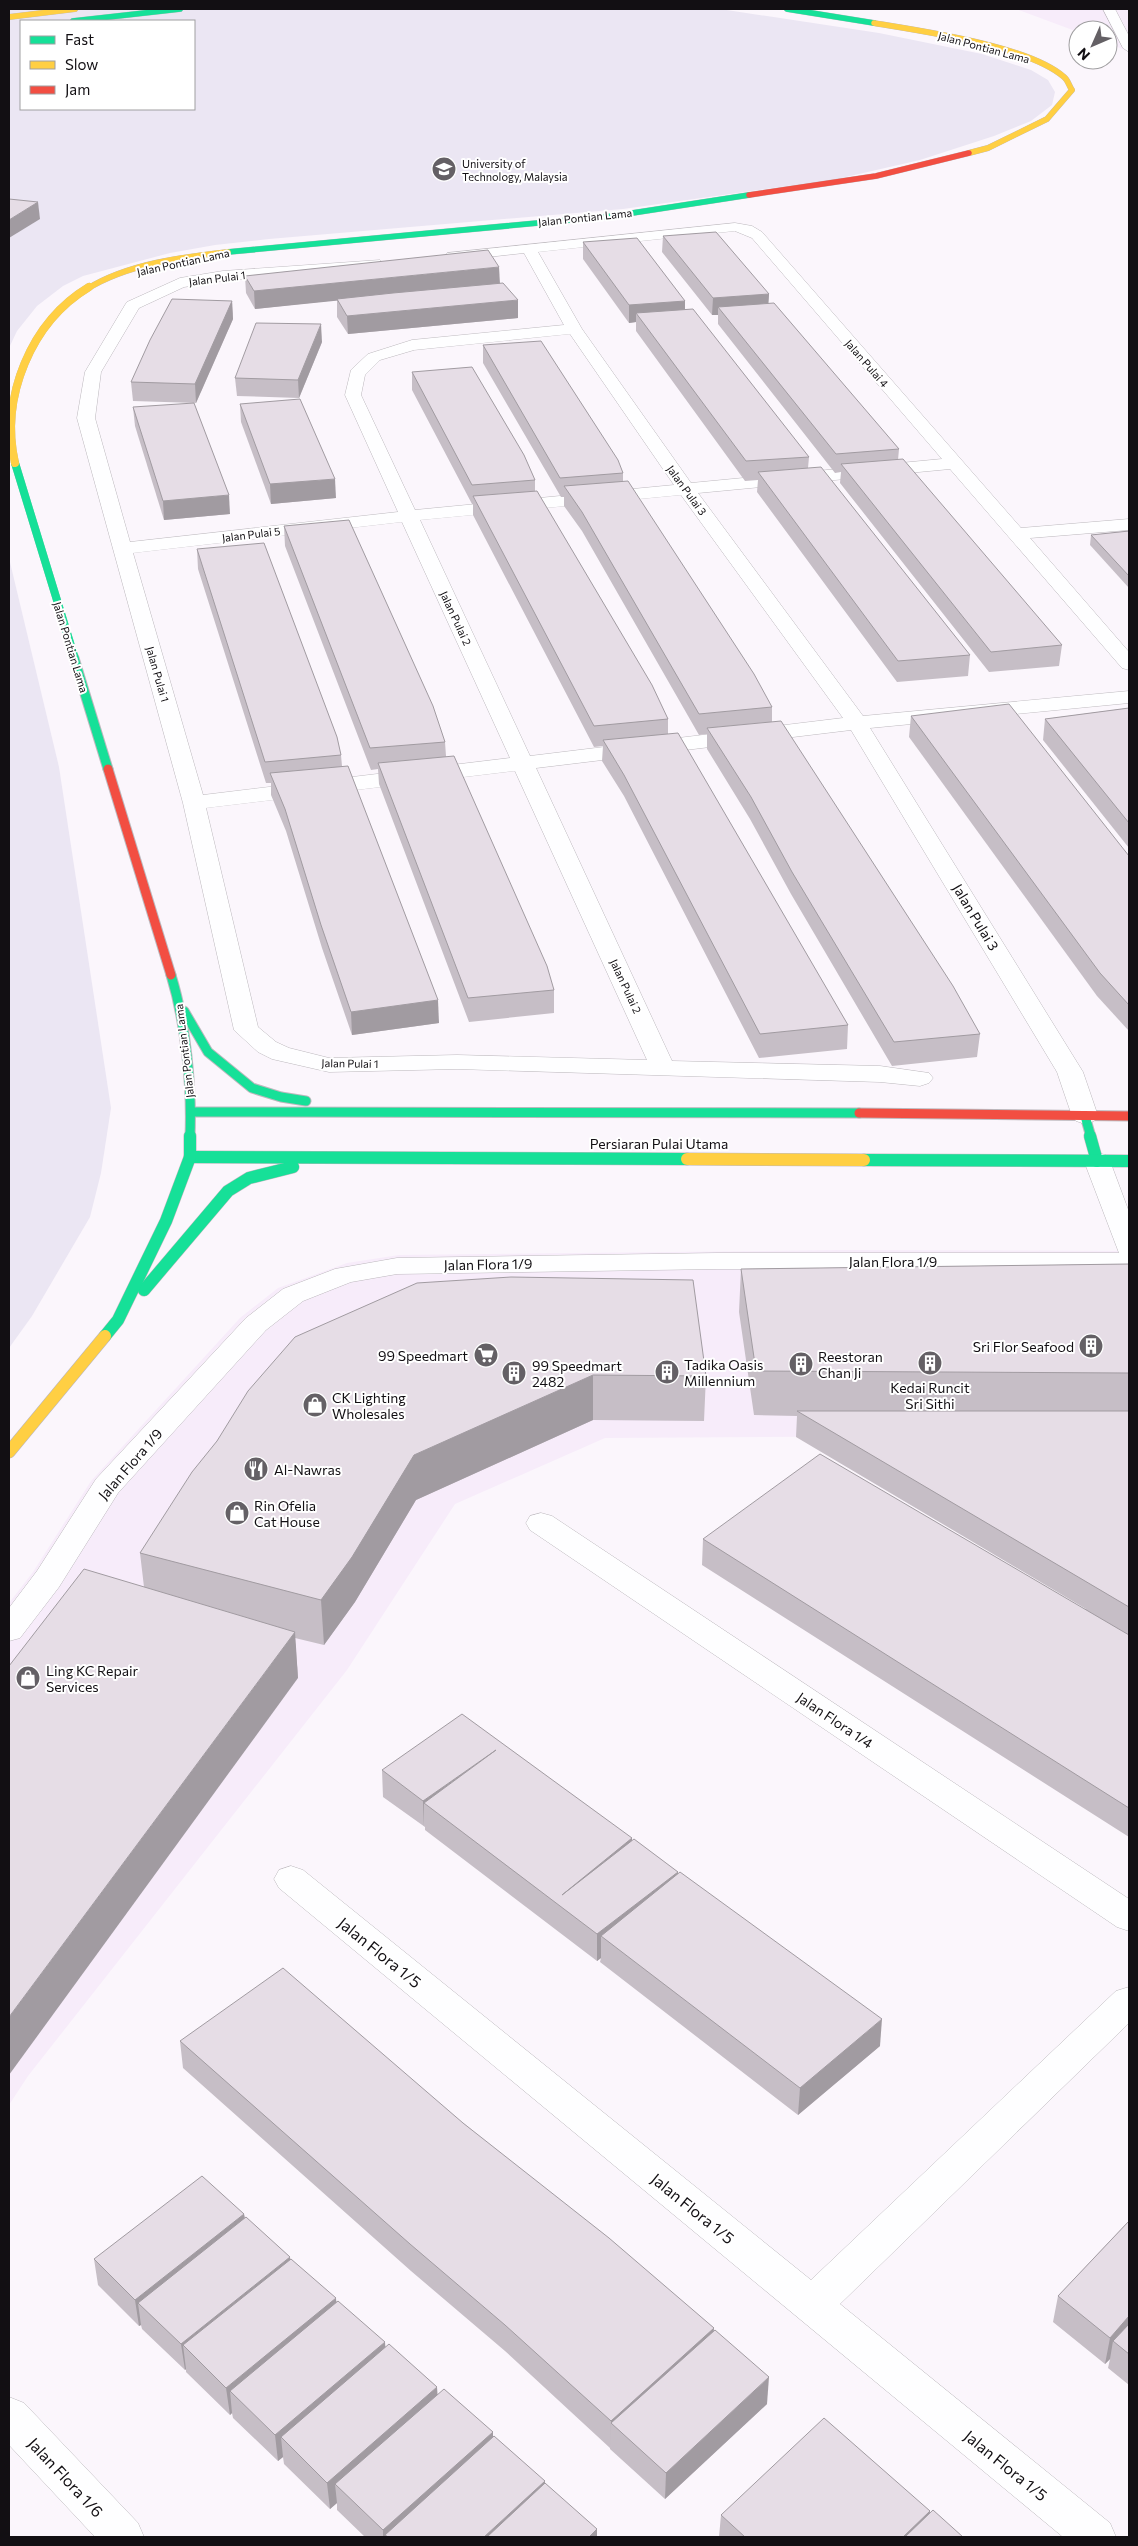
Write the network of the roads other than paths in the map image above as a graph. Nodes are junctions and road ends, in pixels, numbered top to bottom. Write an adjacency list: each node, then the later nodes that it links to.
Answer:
1 (75, 9): 5 (street)
2 (180, 9): 6 (street)
3 (787, 9): 23 (street, Jalan Pontian Lama)
4 (1108, 9): 7 (street)
5 (9, 17)
6 (82, 20)
7 (1129, 48)
8 (529, 249): 9 (street); 11 (street, Jalan Pulai 3); 12 (street, Jalan Pulai 4)
9 (440, 257)
10 (391, 261): 17 (street, Jalan Pulai 1)
11 (574, 329): 13 (street, Jalan Pulai 3); 14 (street, Jalan Pulai 2)
12 (954, 463): 13 (street, Jalan Pulai 5); 16 (street, Jalan Pulai 4)
13 (686, 489): 14 (street, Jalan Pulai 5); 20 (street, Jalan Pulai 3)
14 (409, 516): 17 (street, Jalan Pulai 5); 21 (street, Jalan Pulai 2)
15 (1129, 524): 16 (street)
16 (1014, 534): 18 (street, Jalan Pulai 4)
17 (122, 549): 22 (street, Jalan Pulai 1)
18 (1129, 664)
19 (1129, 697): 20 (street)
20 (857, 723): 21 (street); 28 (street, Jalan Pulai 3)
21 (523, 763): 22 (street); 24 (street, Jalan Pulai 2)
22 (194, 803): 24 (street, Jalan Pulai 1)
23 (180, 1004): 26 (street, Jalan Pontian Lama); 27 (street)
24 (663, 1068): 25 (street, Jalan Pulai 1)
25 (920, 1078)
26 (192, 1112): 27 (street); 30 (street, Jalan Pontian Lama)
27 (404, 1113): 28 (street)
28 (1085, 1116): 29 (street); 32 (street)
29 (1129, 1116)
30 (190, 1157): 31 (street, Persiaran Pulai Utama); 36 (street, Jalan Pontian Lama)
31 (371, 1157): 32 (street, Persiaran Pulai Utama); 36 (street)
32 (1097, 1161): 33 (street, Persiaran Pulai Utama); 34 (street)
33 (1129, 1161)
34 (1129, 1247)
35 (1129, 1261): 39 (street, Jalan Flora 1/9)
36 (118, 1320): 37 (street, Jalan Pontian Lama)
37 (9, 1452)
38 (540, 1523): 41 (street, Jalan Flora 1/4)
39 (9, 1630)
40 (291, 1879): 43 (street, Jalan Flora 1/5)
41 (1129, 1917)
42 (1129, 2001): 43 (street)
43 (812, 2305): 46 (street, Jalan Flora 1/5)
44 (9, 2416): 45 (street, Jalan Flora 1/6)
45 (123, 2537)
46 (1095, 2537)

